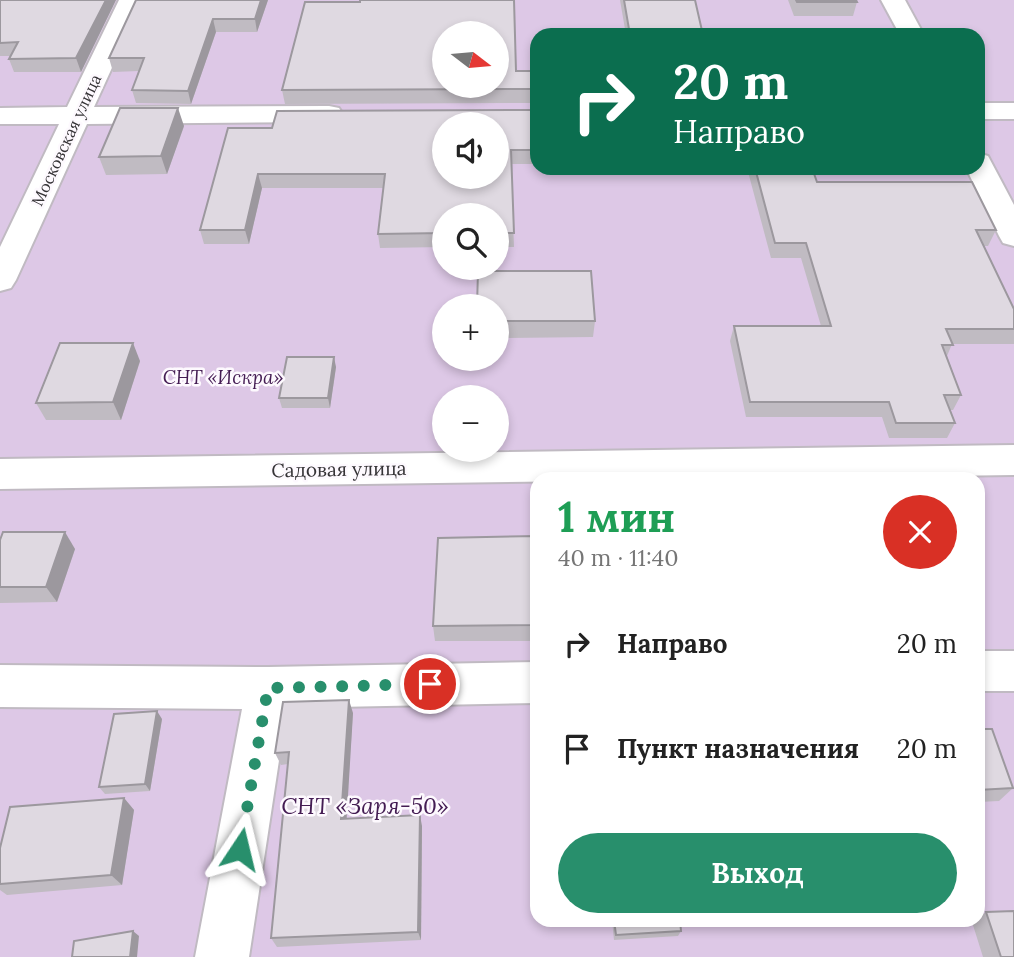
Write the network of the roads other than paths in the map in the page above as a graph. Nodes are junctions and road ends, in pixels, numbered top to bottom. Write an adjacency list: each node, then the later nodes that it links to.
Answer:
1 (131, 0): 7 (street, Московская улица)
2 (893, 0): 3 (street)
3 (908, 28)
4 (985, 111): 5 (street)
5 (1014, 111)
6 (356, 114): 7 (street)
7 (78, 115): 8 (street); 11 (street, Московская улица)
8 (0, 116)
9 (984, 175): 10 (street)
10 (1014, 236)
11 (0, 280)
12 (1014, 460): 13 (street, Садовая улица)
13 (0, 474)
14 (985, 671): 15 (street)
15 (1014, 671)
16 (530, 682): 18 (street)
17 (0, 686): 18 (street)
18 (268, 688): 19 (street)
19 (222, 957)

